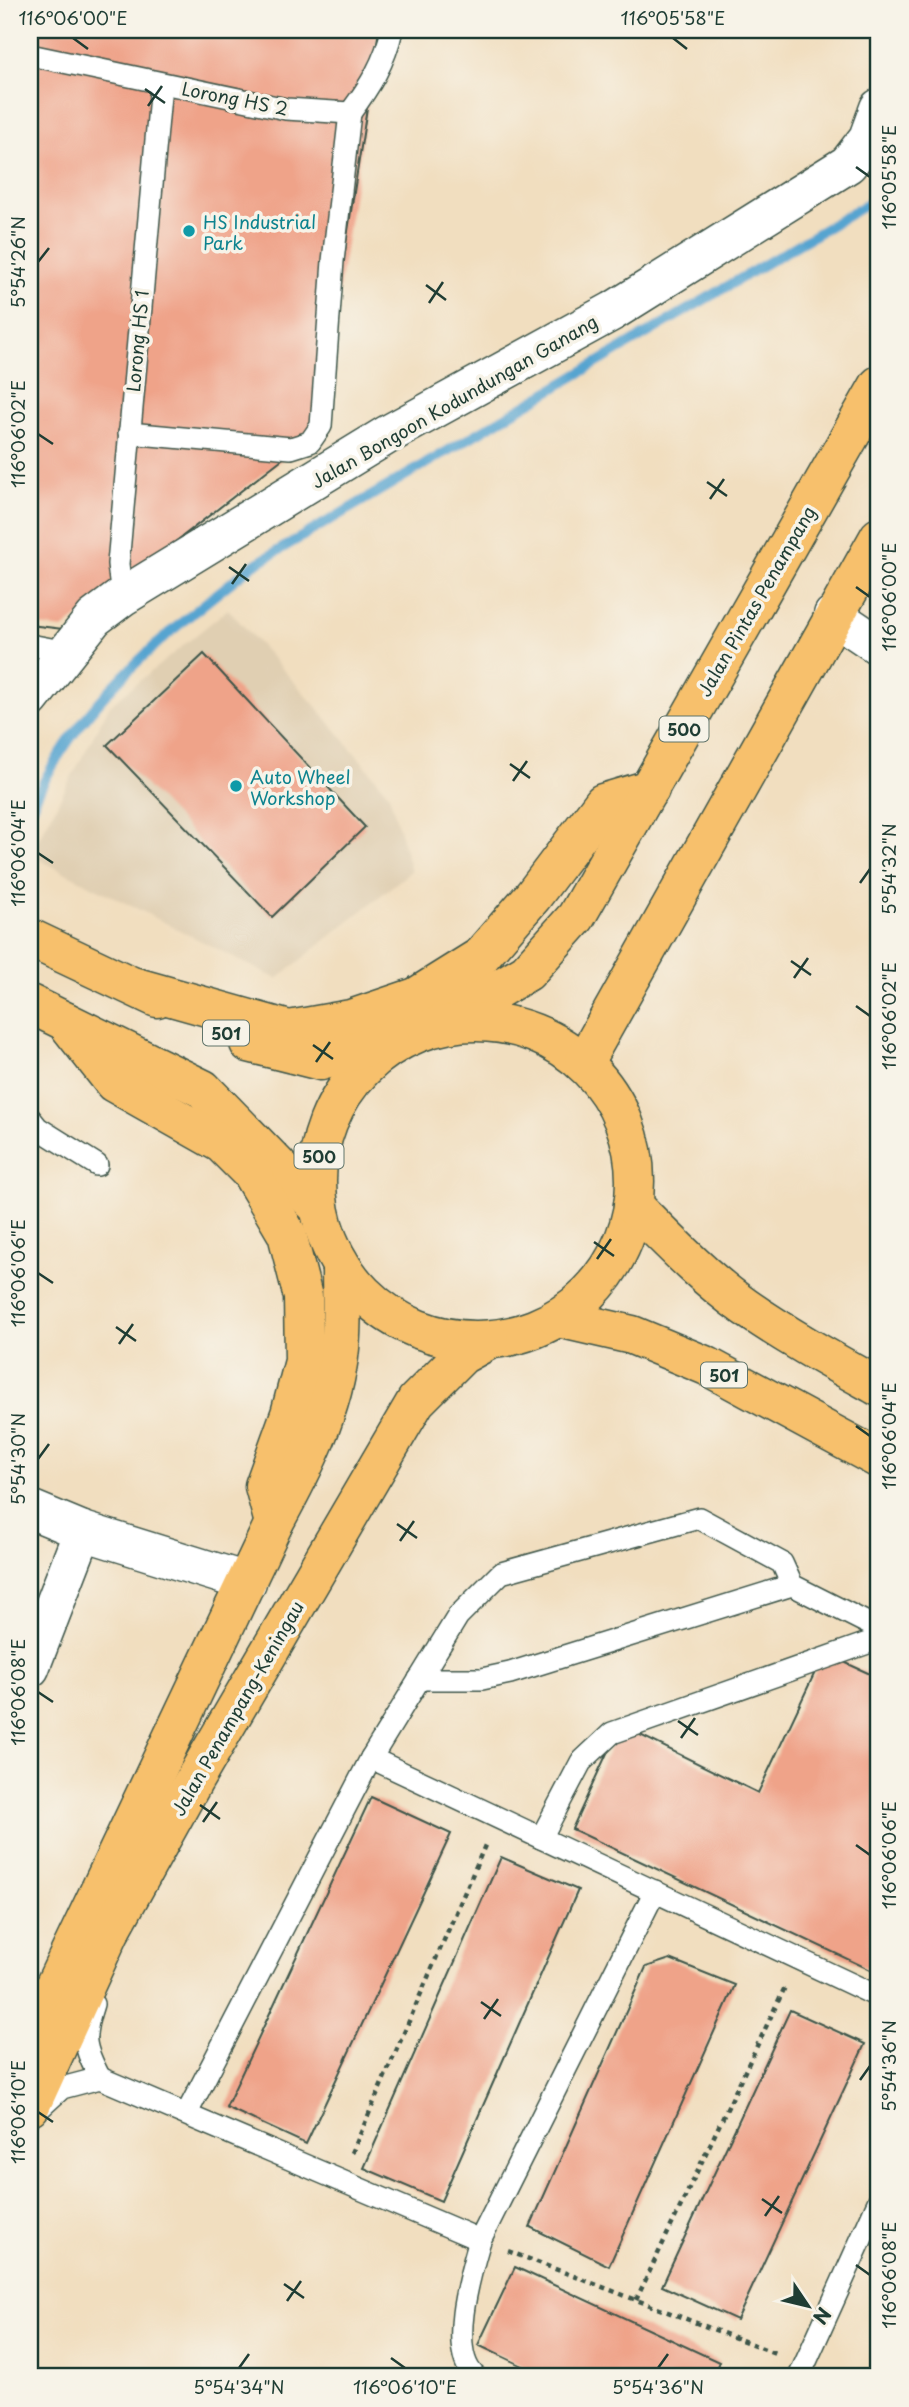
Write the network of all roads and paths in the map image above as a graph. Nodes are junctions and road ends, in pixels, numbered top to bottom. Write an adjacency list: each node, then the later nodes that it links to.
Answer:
1 (392, 30): 5 (lane)
2 (30, 55): 3 (lane, Lorong HS 2)
3 (161, 84): 5 (lane, Lorong HS 2); 7 (lane, Lorong HS 1)
4 (879, 108): 9 (street, Jalan Bongoon Kodundungan Ganang)
5 (350, 113): 7 (lane)
6 (879, 385): 15 (main road, Jalan Pintas Penampang / 500)
7 (129, 433): 9 (lane, Lorong HS 1)
8 (879, 537): 10 (main road)
9 (122, 597): 13 (street, Jalan Bongoon Kodundungan Ganang)
10 (833, 615): 12 (street); 21 (main road)
11 (30, 645): 13 (lane)
12 (879, 646)
13 (67, 652): 14 (street, Jalan Bongoon Kodundungan Ganang)
14 (30, 699)
15 (650, 789): 17 (main road); 20 (main road, Jalan Pintas Penampang / 500)
16 (30, 938): 17 (main road, 501)
17 (136, 987): 20 (main road, 501)
18 (30, 1004): 19 (main road)
19 (66, 1022): 25 (main road); 32 (main road)
20 (426, 1029): 21 (main road, 500); 25 (main road, 500)
21 (584, 1062): 24 (main road, 500)
22 (30, 1118): 23 (lane)
23 (97, 1166)
24 (634, 1205): 27 (main road, 500); 29 (main road)
25 (318, 1207): 26 (main road, 500)
26 (341, 1267): 28 (main road, 500); 32 (main road, Jalan Penampang-Keningau / 500)
27 (558, 1318): 28 (main road, 500); 30 (main road, 501)
28 (489, 1340): 44 (main road, Jalan Penampang-Keningau / 500)
29 (879, 1387)
30 (879, 1459)
31 (30, 1509): 33 (street)
32 (274, 1523): 34 (main road, Jalan Penampang-Keningau / 500)
33 (83, 1531): 34 (street); 38 (street)
34 (247, 1582): 47 (main road, Jalan Penampang-Keningau / 500)
35 (792, 1585): 36 (lane); 39 (lane); 39 (lane)
36 (879, 1629)
37 (879, 1639): 42 (lane)
38 (30, 1668)
39 (419, 1679): 40 (lane)
40 (371, 1758): 41 (lane); 50 (lane)
41 (497, 1817): 42 (lane); 52 (path)
42 (541, 1838): 43 (lane)
43 (655, 1891): 45 (lane); 54 (lane)
44 (110, 1932): 48 (lane); 49 (main road, Jalan Penampang-Keningau / 500)
45 (799, 1958): 46 (lane); 56 (path)
46 (879, 1997)
47 (30, 2037)
48 (100, 2078): 50 (lane); 51 (lane)
49 (30, 2107)
50 (187, 2113): 52 (lane)
51 (30, 2122)
52 (340, 2180): 54 (lane)
53 (879, 2200): 55 (lane)
54 (480, 2240): 56 (path); 58 (lane)
55 (871, 2240): 57 (lane)
56 (636, 2300): 57 (path)
57 (802, 2371)
58 (476, 2377)

